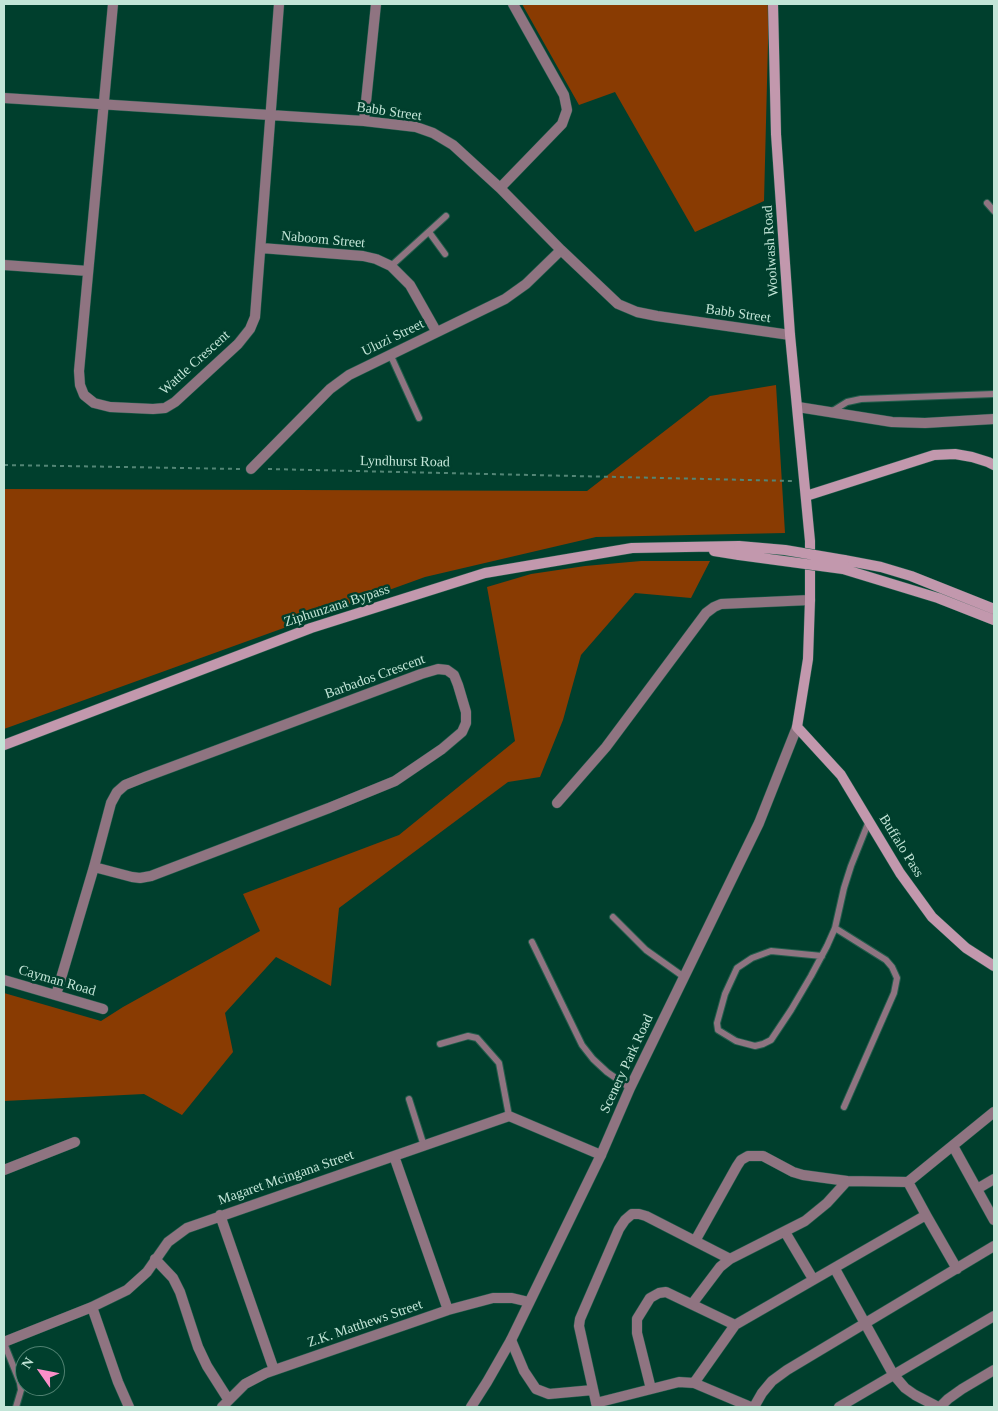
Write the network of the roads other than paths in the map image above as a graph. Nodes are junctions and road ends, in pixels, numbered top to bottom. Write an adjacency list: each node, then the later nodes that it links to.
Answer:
1 (113, 4): 7 (street, Wattle Crescent)
2 (279, 4): 8 (street, Wattle Crescent)
3 (376, 4): 9 (street)
4 (513, 4): 10 (street)
5 (772, 4): 22 (main road, Woolwash Road)
6 (4, 98): 7 (street, Babb Street)
7 (104, 105): 8 (street, Babb Street); 20 (street, Wattle Crescent)
8 (271, 115): 9 (street, Babb Street); 15 (street, Wattle Crescent)
9 (364, 121): 10 (street, Babb Street)
10 (500, 188): 16 (street, Babb Street)
11 (987, 203): 12 (lane)
12 (994, 212)
13 (446, 216): 14 (lane)
14 (429, 232): 17 (lane); 19 (lane)
15 (261, 248): 19 (street, Naboom Street); 20 (street, Wattle Crescent)
16 (561, 250): 21 (street, Uluzi Street); 22 (street, Babb Street)
17 (445, 254)
18 (4, 265): 20 (street)
19 (391, 266): 21 (street, Naboom Street)
20 (88, 271)
21 (436, 331): 23 (street, Uluzi Street)
22 (790, 335): 25 (main road, Woolwash Road)
23 (390, 354): 27 (lane); 30 (street, Uluzi Street)
24 (994, 394): 26 (lane)
25 (798, 407): 26 (street); 31 (main road, Woolwash Road)
26 (831, 412): 28 (street)
27 (419, 418)
28 (994, 419)
29 (994, 466): 31 (main road)
30 (251, 469)
31 (806, 496): 33 (main road, Woolwash Road)
32 (843, 564): 34 (main road); 35 (main road); 37 (main road, Ziphunzana Bypass, bridge)
33 (810, 600): 36 (main road, Woolwash Road); 38 (street)
34 (994, 608)
35 (994, 620)
36 (797, 727): 39 (main road, Buffalo Pass); 46 (street, Scenery Park Road)
37 (4, 745)
38 (557, 803)
39 (869, 821): 42 (lane); 45 (main road, Buffalo Pass)
40 (94, 867): 40 (street, Barbados Crescent); 48 (street, Barbados Crescent)
41 (612, 917): 46 (lane)
42 (835, 928): 44 (lane); 53 (lane)
43 (532, 942): 51 (lane)
44 (822, 956): 44 (lane)
45 (994, 966)
46 (684, 977): 51 (street, Scenery Park Road)
47 (4, 980): 48 (street, Cayman Road)
48 (56, 995): 49 (street, Cayman Road)
49 (103, 1009)
50 (440, 1044): 55 (lane)
51 (630, 1088): 59 (street, Scenery Park Road)
52 (409, 1100): 57 (lane)
53 (844, 1107)
54 (994, 1112): 58 (street)
55 (509, 1116): 57 (street, Magaret Mcingana Street); 59 (street)
56 (75, 1142): 61 (street)
57 (424, 1146): 60 (street, Magaret Mcingana Street)
58 (953, 1146): 64 (street); 65 (street)
59 (601, 1155): 77 (street, Scenery Park Road)
60 (394, 1156): 66 (street, Magaret Mcingana Street); 80 (street)
61 (4, 1170)
62 (994, 1179): 65 (street)
63 (847, 1181): 64 (street); 69 (street); 70 (street)
64 (908, 1182): 67 (street)
65 (977, 1189): 68 (street)
66 (220, 1215): 73 (street, Magaret Mcingana Street); 86 (street)
67 (926, 1215): 74 (street); 75 (street)
68 (994, 1220)
69 (785, 1232): 72 (street); 76 (street)
70 (695, 1241): 72 (street); 91 (street)
71 (994, 1246): 75 (street)
72 (730, 1259): 78 (street)
73 (154, 1260): 79 (street, Magaret Mcingana Street); 92 (street)
74 (835, 1268): 76 (street); 82 (street)
75 (956, 1269): 82 (street)
76 (812, 1279): 83 (street)
77 (529, 1302): 80 (street, Z.K. Matthews Street); 84 (street, Scenery Park Road)
78 (692, 1304): 83 (street); 90 (street)
79 (92, 1307): 85 (street, Magaret Mcingana Street); 95 (street)
80 (448, 1310): 86 (street, Z.K. Matthews Street)
81 (994, 1316): 88 (street)
82 (865, 1323): 88 (street); 97 (street)
83 (734, 1325): 89 (street)
84 (510, 1340): 91 (street); 96 (street, Scenery Park Road)
85 (4, 1342): 94 (lane)
86 (274, 1370): 92 (street, Z.K. Matthews Street)
87 (994, 1370): 99 (street)
88 (894, 1374): 98 (street); 99 (street)
89 (694, 1383): 90 (street); 97 (street)
90 (651, 1389): 93 (street)
91 (593, 1390): 93 (street)
92 (225, 1403)
93 (596, 1405)
94 (16, 1407)
95 (130, 1407)
96 (470, 1407)
97 (753, 1407)
98 (839, 1407)
99 (939, 1407)

